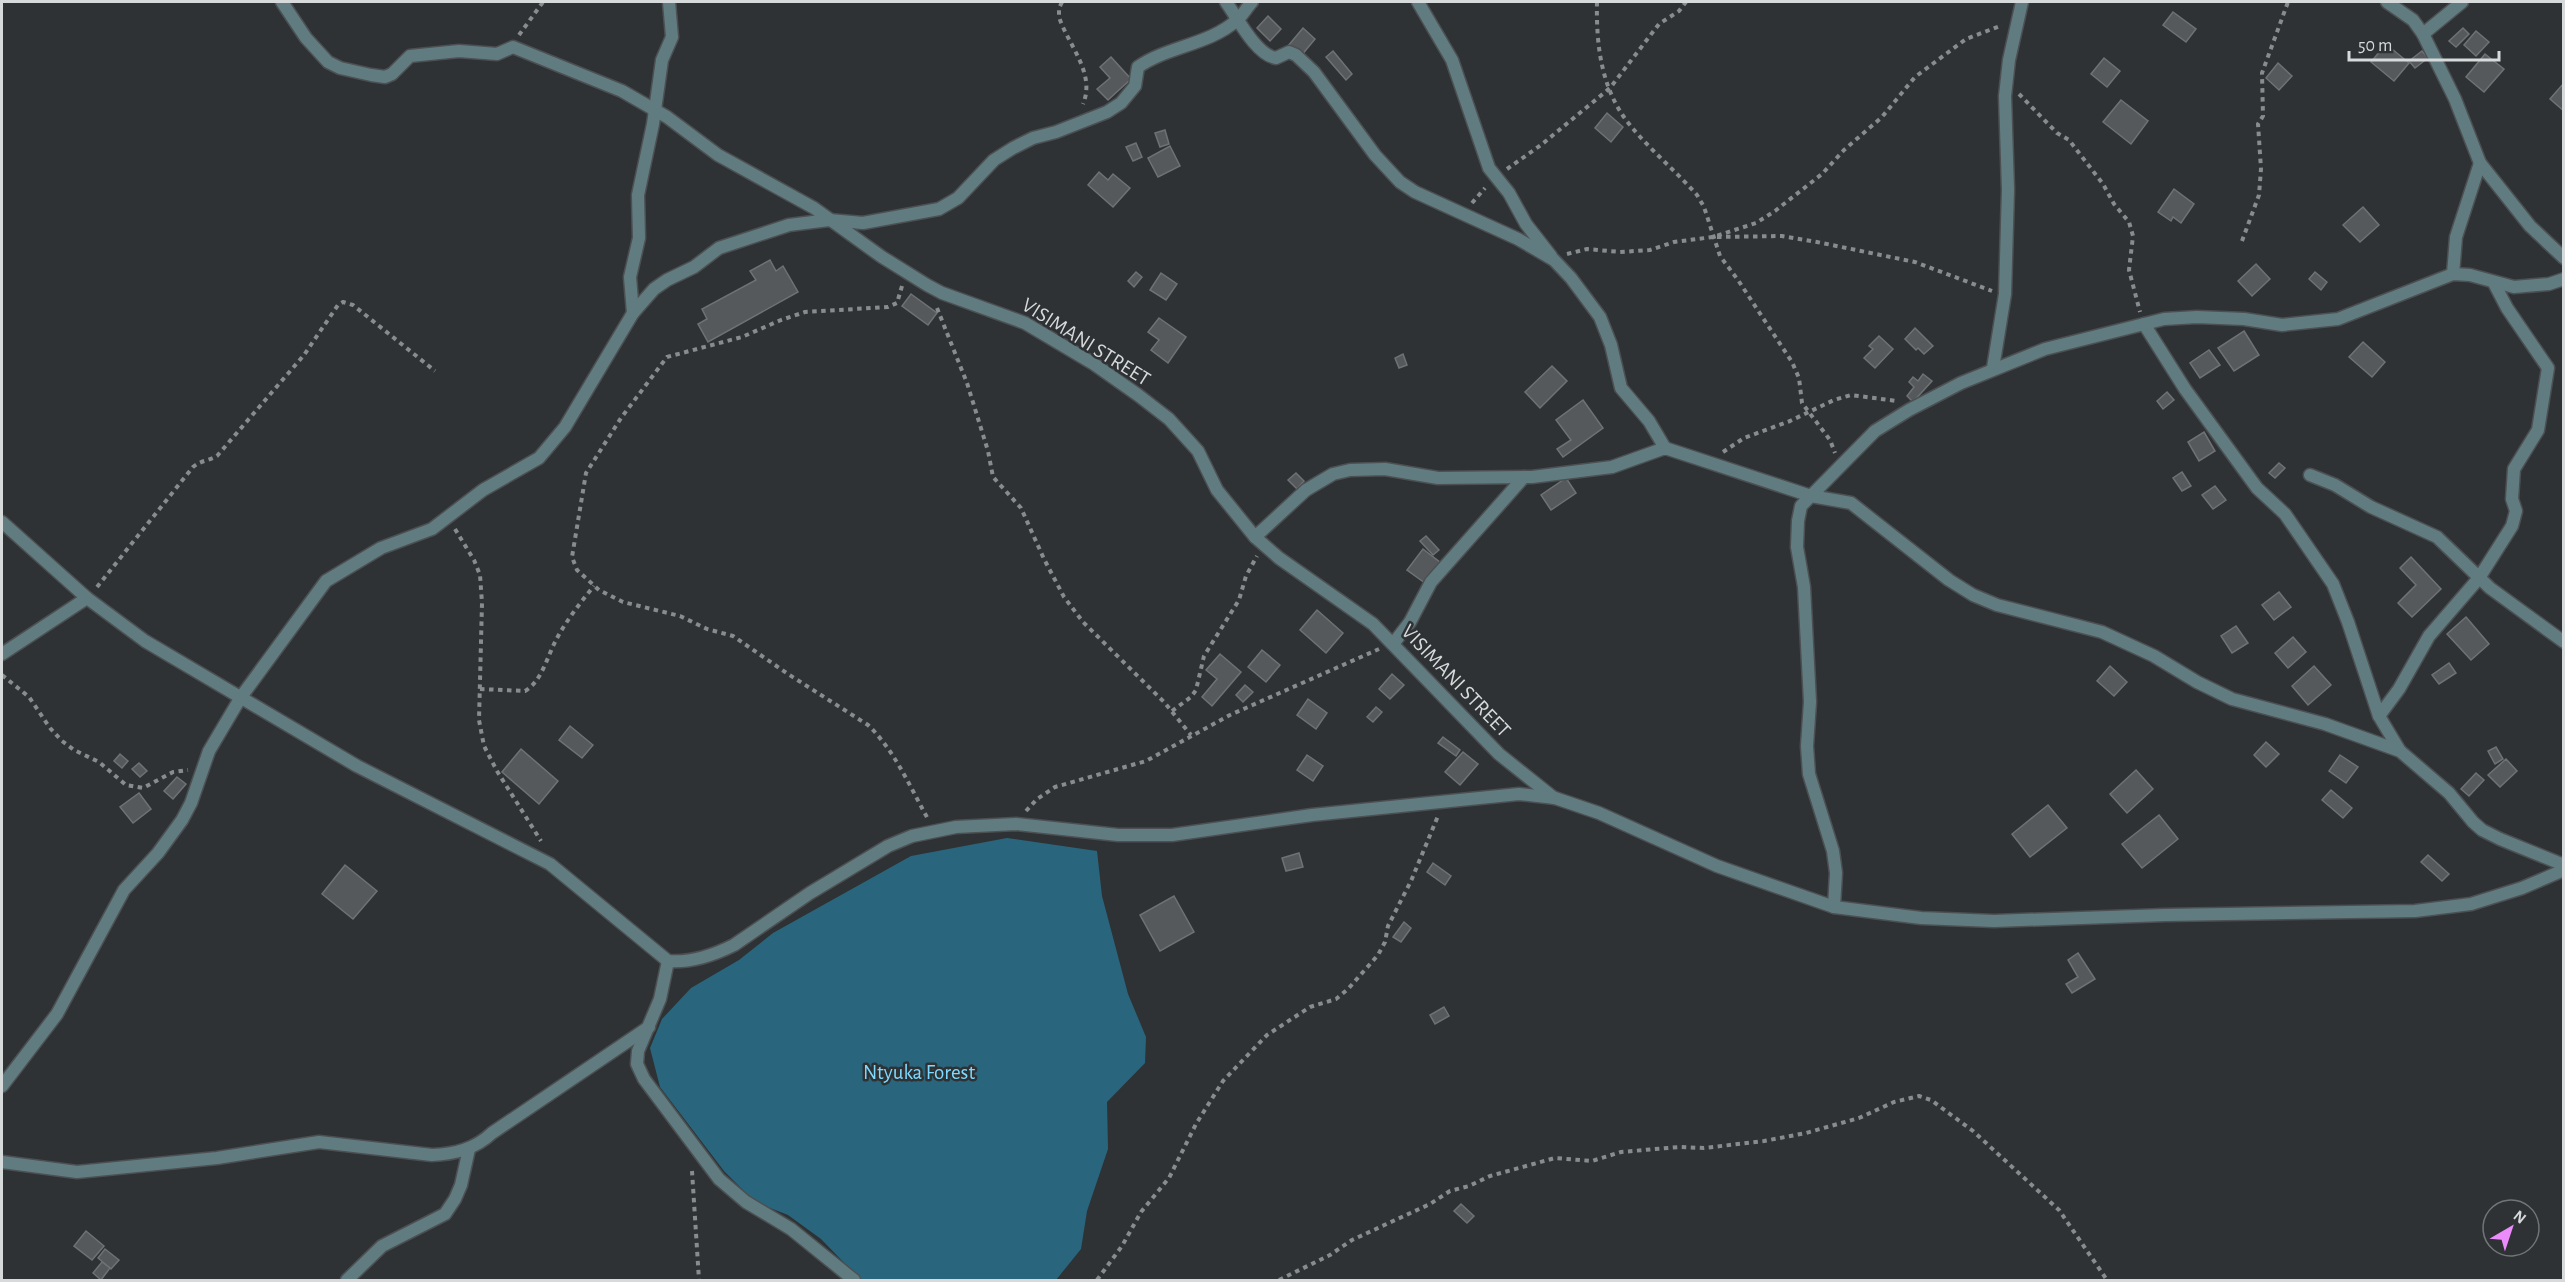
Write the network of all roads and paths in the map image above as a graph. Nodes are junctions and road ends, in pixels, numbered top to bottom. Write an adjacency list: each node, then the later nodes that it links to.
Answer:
1 (282, 2): 17 (street)
2 (543, 2): 17 (path)
3 (669, 2): 20 (street)
4 (1062, 2): 21 (path)
5 (1226, 2): 15 (street)
6 (1252, 2): 15 (street)
7 (1418, 2): 23 (street)
8 (1597, 2): 19 (path)
9 (1686, 2): 19 (path)
10 (2022, 2): 14 (street)
11 (2288, 2): 27 (path)
12 (2387, 2): 16 (street)
13 (2462, 2): 16 (street)
14 (2017, 18): 18 (street); 26 (path)
15 (1238, 19): 21 (street); 24 (street)
16 (2423, 34): 22 (street)
17 (510, 47): 20 (street, VISIMANI STREET)
18 (2007, 81): 35 (street); 37 (path)
19 (1610, 88): 23 (path); 26 (path)
20 (656, 110): 25 (street, VISIMANI STREET); 36 (street)
21 (1071, 126): 25 (street)
22 (2480, 163): 28 (street); 31 (street)
23 (1495, 177): 24 (path); 29 (street)
24 (1464, 213): 29 (street)
25 (829, 219): 30 (street, VISIMANI STREET); 36 (street)
26 (1713, 237): 29 (path); 35 (path); 41 (path)
27 (2242, 241)
28 (2564, 258)
29 (1554, 260): 42 (street)
30 (904, 271): 34 (street, VISIMANI STREET); 52 (path)
31 (2453, 274): 33 (street); 37 (street)
32 (2564, 279): 33 (street)
33 (2494, 283): 51 (street)
34 (927, 285): 50 (street, VISIMANI STREET); 60 (path)
35 (2005, 294): 38 (street)
36 (633, 313): 48 (street)
37 (2144, 324): 38 (street); 61 (street)
38 (1994, 369): 40 (street)
39 (435, 371): 53 (path)
40 (1909, 410): 41 (path); 44 (street)
41 (1808, 412): 43 (path); 44 (path)
42 (1665, 448): 43 (street); 46 (street)
43 (1707, 462): 47 (street)
44 (1841, 468): 47 (street)
45 (2310, 475): 51 (street)
46 (1524, 477): 50 (street); 55 (street)
47 (1811, 496): 63 (street); 72 (street)
48 (448, 518): 58 (path); 59 (street)
49 (2, 522): 53 (street)
50 (1260, 541): 55 (street, VISIMANI STREET); 60 (path)
51 (2479, 578): 54 (street); 61 (street)
52 (594, 586): 58 (path); 68 (path)
53 (87, 598): 56 (street); 59 (street)
54 (2564, 642)
55 (1393, 644): 62 (path); 65 (street, VISIMANI STREET)
56 (2, 654)
57 (2, 675): 64 (path)
58 (480, 689): 69 (path)
59 (241, 697): 64 (street); 69 (street)
60 (1172, 711): 62 (path)
61 (2379, 716): 63 (street)
62 (1191, 735): 67 (path)
63 (2400, 751): 70 (street)
64 (201, 769): 75 (street)
65 (1555, 798): 66 (street); 72 (street)
66 (1444, 802): 67 (street); 82 (path)
67 (1016, 824): 68 (street)
68 (934, 831): 73 (street)
69 (550, 864): 73 (street)
70 (2564, 865)
71 (2564, 870): 72 (street)
72 (1834, 907)
73 (668, 961): 74 (street)
74 (649, 1027): 76 (street); 81 (street)
75 (2, 1086)
76 (469, 1149): 77 (street); 79 (street)
77 (2, 1162)
78 (691, 1166): 80 (path)
79 (347, 1281)
80 (699, 1281)
81 (854, 1281)
82 (1097, 1281)
83 (1279, 1281): 84 (path)
84 (2107, 1281)

